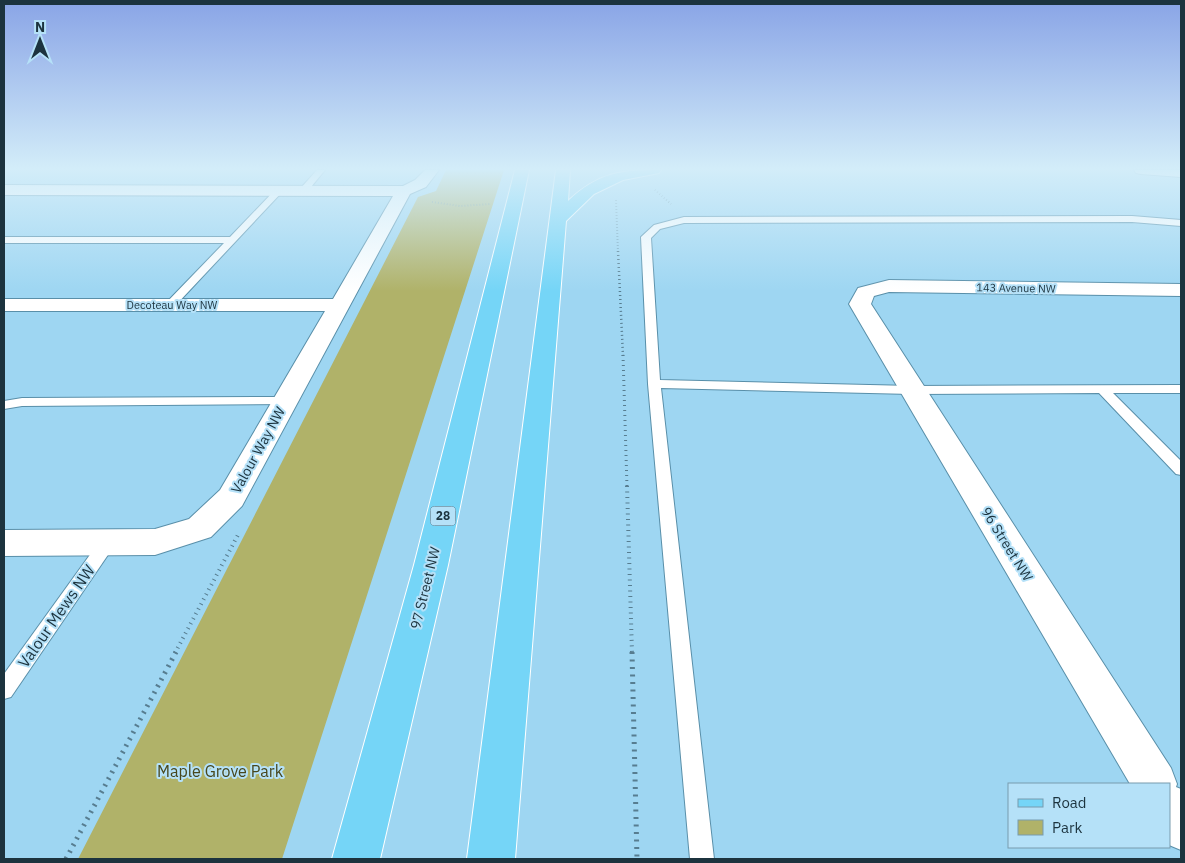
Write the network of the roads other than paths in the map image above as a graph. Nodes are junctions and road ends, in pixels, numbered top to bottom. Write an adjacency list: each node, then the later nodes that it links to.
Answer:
1 (261, 210): 9 (lane)
2 (395, 210): 14 (street, Valour Way NW)
3 (513, 210): 28 (main road, 97 Street NW / 28)
4 (559, 210): 6 (main road)
5 (567, 210): 6 (main road)
6 (558, 219): 29 (main road)
7 (1181, 223): 15 (lane)
8 (4, 240): 9 (lane)
9 (232, 240): 13 (lane)
10 (1181, 290): 11 (street, 143 Avenue NW)
11 (860, 304): 18 (street, 96 Street NW)
12 (4, 305): 13 (street, Decoteau Way NW)
13 (170, 305): 14 (street, Decoteau Way NW)
14 (340, 305): 19 (street, Valour Way NW)
15 (654, 384): 18 (lane); 30 (lane)
16 (1102, 389): 17 (lane); 18 (lane); 21 (lane)
17 (1181, 389)
18 (912, 390): 25 (street, 96 Street NW)
19 (286, 401): 20 (lane); 22 (street, Valour Way NW)
20 (4, 405)
21 (1181, 470)
22 (108, 542): 23 (street, Valour Way NW); 24 (lane, Valour Mews NW)
23 (4, 543)
24 (4, 690)
25 (1154, 783)
26 (1170, 809): 27 (street)
27 (1181, 827)
28 (356, 859)
29 (491, 859)
30 (702, 859)

